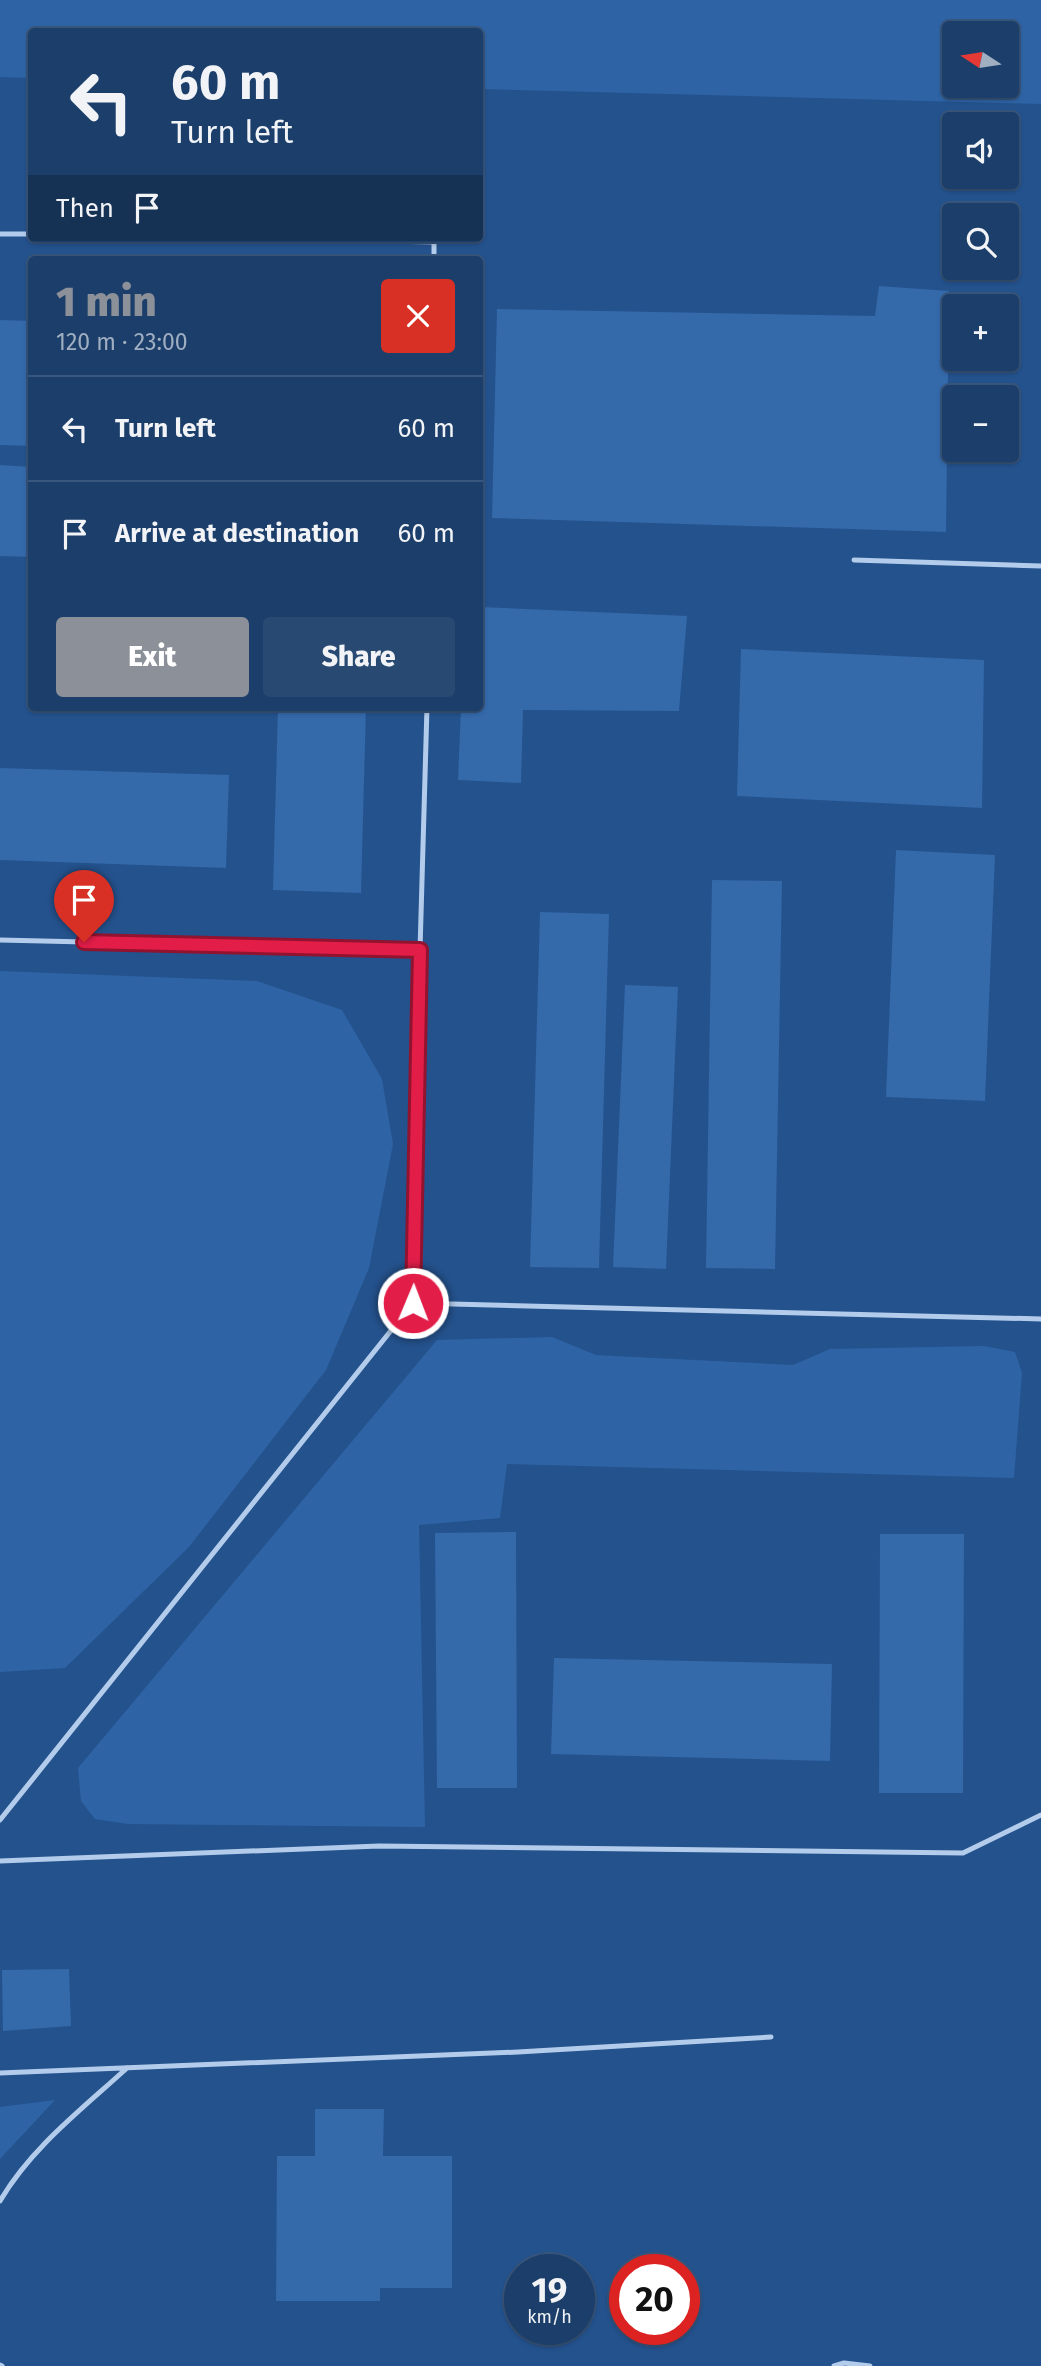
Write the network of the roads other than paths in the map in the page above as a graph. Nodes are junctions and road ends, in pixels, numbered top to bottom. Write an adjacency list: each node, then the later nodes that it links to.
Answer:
1 (0, 234): 2 (lane)
2 (28, 234)
3 (854, 560): 4 (lane)
4 (1041, 566)
5 (427, 711): 7 (lane)
6 (0, 940): 7 (lane)
7 (420, 950): 8 (lane)
8 (413, 1303): 9 (lane); 11 (lane)
9 (1041, 1320)
10 (1041, 1815): 12 (lane)
11 (0, 1820)
12 (0, 1861)
13 (771, 2038): 14 (lane)
14 (127, 2068): 15 (lane); 16 (lane)
15 (0, 2073)
16 (0, 2201)
17 (834, 2366): 18 (lane)
18 (870, 2366)

